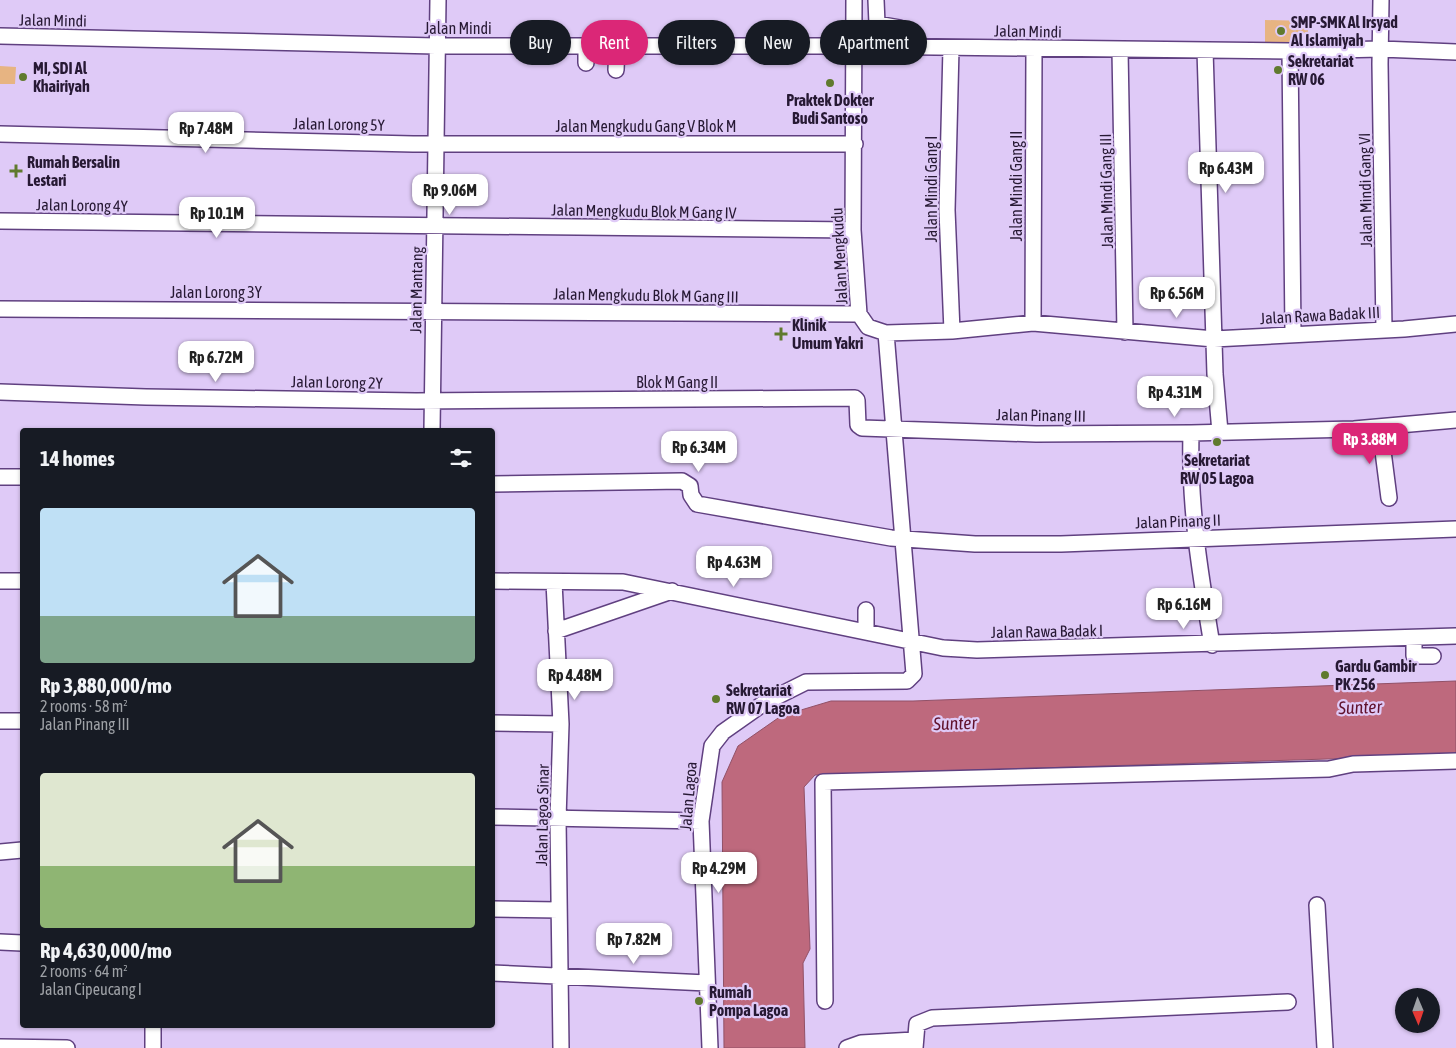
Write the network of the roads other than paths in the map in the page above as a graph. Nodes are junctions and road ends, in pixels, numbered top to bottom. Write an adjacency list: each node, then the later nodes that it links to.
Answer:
1 (438, 0): 8 (street, Jalan Mantang)
2 (854, 0): 5 (street, Jalan Mengkudu)
3 (876, 0): 6 (street)
4 (1381, 0): 15 (street, Jalan Mindi Gang VI)
5 (854, 20)
6 (877, 20)
7 (0, 36): 8 (street, Jalan Mindi)
8 (436, 46): 9 (street, Jalan Mindi); 24 (street, Jalan Mantang)
9 (581, 46)
10 (648, 46): 11 (street, Jalan Mindi)
11 (820, 46)
12 (927, 48): 13 (street, Jalan Mindi)
13 (951, 48): 14 (street, Jalan Mindi); 35 (street, Jalan Mindi Gang I)
14 (1034, 49): 16 (street, Jalan Mindi); 32 (street, Jalan Mindi Gang II)
15 (1381, 49): 18 (street, Jalan Mindi); 19 (street, Jalan Mindi); 34 (street, Jalan Mindi Gang VI)
16 (1120, 50): 17 (street, Jalan Mindi); 36 (street, Jalan Mindi Gang III)
17 (1205, 50): 18 (street, Jalan Mindi); 39 (street)
18 (1290, 51): 38 (street)
19 (1456, 52)
20 (616, 65): 22 (street)
21 (854, 65): 25 (street, Jalan Mengkudu)
22 (616, 70)
23 (0, 134): 24 (street, Jalan Lorong 5Y)
24 (437, 144): 25 (street, Jalan Mengkudu Gang V Blok M); 27 (street, Jalan Mantang)
25 (855, 144): 28 (street, Jalan Mengkudu)
26 (0, 221): 27 (street, Jalan Lorong 4Y)
27 (434, 226): 28 (street, Jalan Mengkudu Blok M Gang IV); 30 (street, Jalan Mantang)
28 (853, 230): 31 (street, Jalan Mengkudu)
29 (0, 309): 30 (street, Jalan Lorong 3Y)
30 (432, 310): 31 (street, Jalan Mengkudu Blok M Gang III); 41 (street, Jalan Mantang)
31 (859, 314): 37 (street, Jalan Mengkudu)
32 (1033, 323): 35 (street, Jalan Rawa Badak III); 36 (street, Jalan Rawa Badak III)
33 (1456, 324): 34 (street, Jalan Rawa Badak III)
34 (1384, 330): 38 (street, Jalan Rawa Badak III)
35 (952, 331): 37 (street, Jalan Rawa Badak III)
36 (1125, 332): 39 (street, Jalan Rawa Badak III)
37 (886, 333): 44 (street)
38 (1293, 333): 39 (street, Jalan Rawa Badak III)
39 (1214, 339): 46 (street)
40 (0, 392): 41 (street, Jalan Lorong 2Y)
41 (433, 400): 43 (street, Jalan Mantang); 44 (street, Blok M Gang II)
42 (1456, 420): 45 (street, Jalan Pinang III)
43 (432, 428)
44 (894, 428): 47 (street, Jalan Pinang III); 53 (street)
45 (1380, 428): 46 (street, Jalan Pinang III); 51 (street)
46 (1220, 432): 47 (street, Jalan Pinang III)
47 (1191, 433): 54 (street)
48 (0, 477): 49 (street)
49 (20, 478)
50 (495, 484): 53 (street, Jalan Pinang II)
51 (1389, 498)
52 (1456, 529): 54 (street, Jalan Pinang II)
53 (896, 538): 54 (street, Jalan Pinang II); 65 (street)
54 (1194, 538): 66 (street)
55 (0, 581): 56 (street)
56 (20, 581)
57 (495, 581): 58 (street, Jalan Rawa Badak I)
58 (554, 582): 59 (street, Jalan Rawa Badak I); 61 (street, Jalan Lagoa Sinar)
59 (673, 590): 61 (street); 62 (street, Jalan Rawa Badak I)
60 (866, 610): 62 (street)
61 (556, 631): 71 (street, Jalan Lagoa Sinar)
62 (866, 631): 65 (street, Jalan Rawa Badak I)
63 (1456, 636): 64 (street, Jalan Rawa Badak I)
64 (1414, 638): 66 (street, Jalan Rawa Badak I); 67 (street)
65 (909, 640): 66 (street, Jalan Rawa Badak I); 75 (street, Jalan Lagoa)
66 (1212, 645)
67 (1433, 656)
68 (0, 721): 69 (street)
69 (20, 721)
70 (495, 723): 71 (street)
71 (561, 724): 74 (street, Jalan Lagoa Sinar)
72 (1456, 761): 86 (street)
73 (495, 817): 74 (street)
74 (558, 819): 75 (street); 80 (street, Jalan Lagoa Sinar)
75 (701, 821): 85 (street, Jalan Lagoa)
76 (20, 850): 77 (street)
77 (0, 852)
78 (1317, 905): 96 (street)
79 (495, 909): 80 (street)
80 (559, 910): 84 (street, Jalan Lagoa Sinar)
81 (0, 942): 82 (street)
82 (20, 944)
83 (495, 973): 84 (street)
84 (560, 977): 85 (street); 93 (street, Jalan Lagoa Sinar)
85 (707, 983): 94 (street, Jalan Lagoa)
86 (825, 1001)
87 (1288, 1002): 89 (street)
88 (153, 1028): 92 (street)
89 (915, 1044): 95 (street)
90 (0, 1046): 91 (street)
91 (66, 1048)
92 (153, 1048)
93 (561, 1048)
94 (710, 1048)
95 (847, 1048)
96 (1325, 1048)

